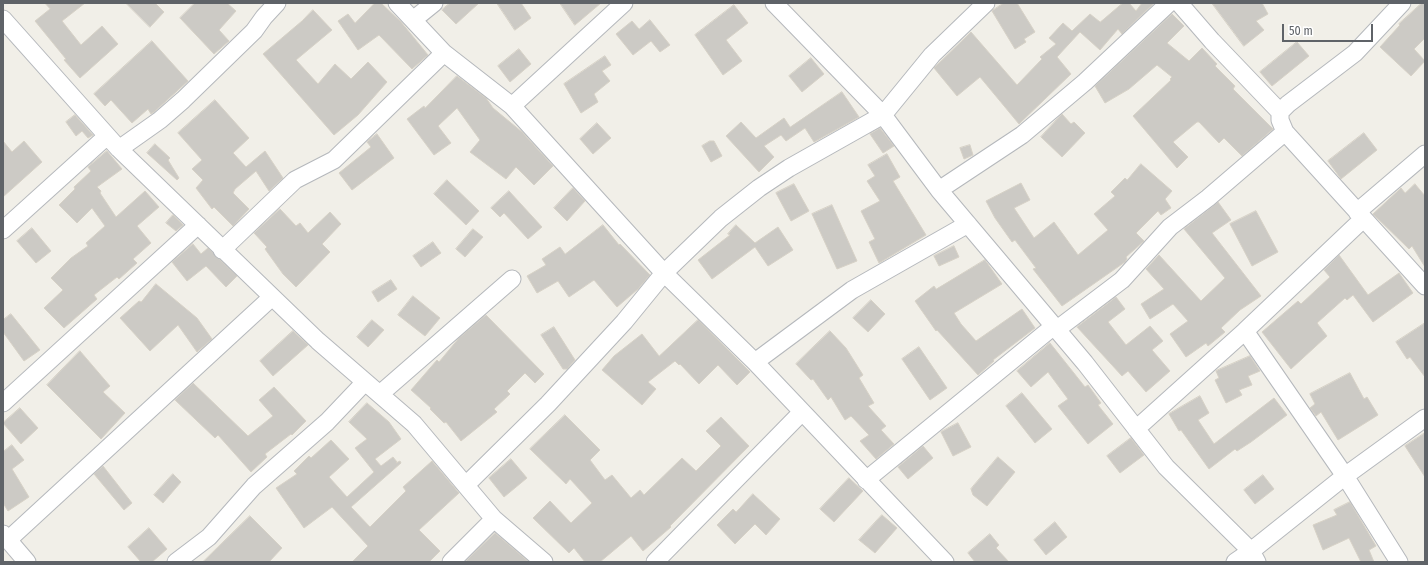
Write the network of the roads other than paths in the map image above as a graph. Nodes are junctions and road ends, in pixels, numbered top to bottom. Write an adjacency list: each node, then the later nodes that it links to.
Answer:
1 (277, 3): 18 (street)
2 (397, 3): 11 (street)
3 (434, 3): 11 (street)
4 (624, 3): 13 (street)
5 (774, 3): 15 (street)
6 (986, 3): 15 (street)
7 (1169, 3): 20 (street)
8 (1179, 3): 14 (street)
9 (1402, 3): 14 (street)
10 (3, 19): 17 (street)
11 (413, 20): 12 (street)
12 (444, 53): 13 (street); 25 (street)
13 (512, 106): 26 (street)
14 (1280, 112): 16 (street)
15 (883, 115): 20 (street); 26 (street)
16 (1285, 132): 21 (street); 30 (street)
17 (107, 136): 18 (street); 24 (street)
18 (119, 149): 23 (street)
19 (1425, 154): 21 (street)
20 (939, 190): 22 (street)
21 (1360, 216): 28 (street); 31 (street)
22 (968, 224): 30 (street); 32 (street)
23 (198, 225): 25 (street); 35 (street)
24 (3, 230)
25 (222, 250): 29 (street)
26 (664, 273): 32 (street); 41 (street)
27 (512, 279): 34 (street)
28 (1425, 286)
29 (272, 297): 33 (street); 43 (street)
30 (1055, 328): 38 (street); 40 (street)
31 (1246, 330): 38 (street); 39 (street)
32 (755, 362): 36 (street)
33 (365, 382): 34 (street); 46 (street)
34 (380, 394): 41 (street)
35 (3, 403)
36 (802, 412): 40 (street); 49 (street)
37 (1425, 418): 39 (street)
38 (1136, 429): 44 (street)
39 (1346, 476): 44 (street); 52 (street)
40 (866, 480): 50 (street)
41 (466, 486): 42 (street)
42 (494, 519): 47 (street); 48 (street)
43 (5, 537): 45 (street)
44 (1254, 557): 51 (street)
45 (27, 562)
46 (176, 562)
47 (451, 562)
48 (544, 562)
49 (655, 562)
50 (945, 562)
51 (1235, 562)
52 (1399, 562)

